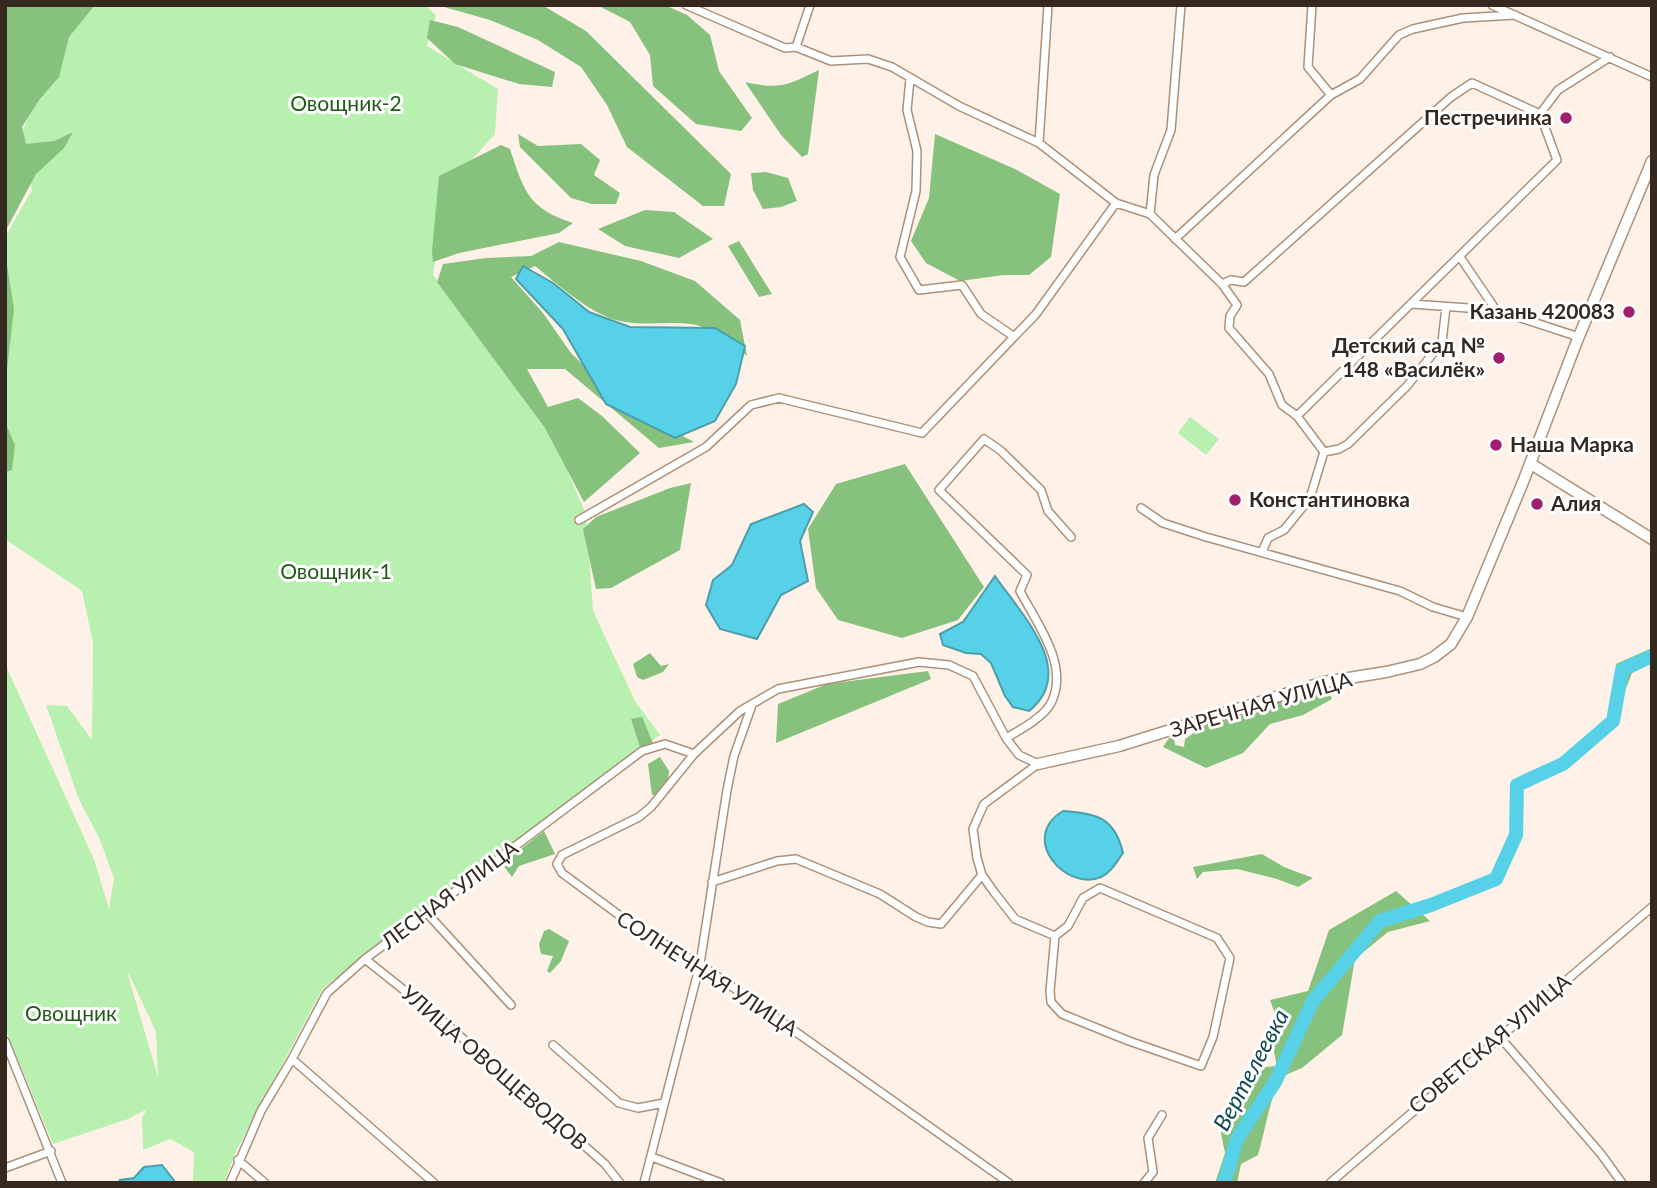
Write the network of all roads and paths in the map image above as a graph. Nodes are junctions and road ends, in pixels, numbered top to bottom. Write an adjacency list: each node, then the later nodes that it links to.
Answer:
1 (685, 5): 8 (street)
2 (810, 5): 8 (street)
3 (1048, 5): 14 (street)
4 (1181, 5): 18 (street)
5 (1312, 5): 12 (street)
6 (1492, 5): 7 (street)
7 (1515, 15): 9 (street); 12 (street)
8 (796, 47): 11 (street)
9 (1610, 57): 10 (street); 13 (street)
10 (1652, 77)
11 (910, 79): 14 (street); 25 (street)
12 (1331, 95): 19 (street)
13 (1540, 114): 20 (street); 21 (street)
14 (1039, 143): 17 (street)
15 (1652, 160): 16 (street, ЗАРЕЧНАЯ УЛИЦА)
16 (1649, 176): 26 (street, ЗАРЕЧНАЯ УЛИЦА)
17 (1116, 203): 18 (street); 25 (street)
18 (1150, 214): 19 (street)
19 (1175, 239): 21 (street)
20 (1460, 257): 22 (street); 24 (street)
21 (1222, 284): 27 (street)
22 (1412, 304): 23 (street); 27 (street)
23 (1446, 307): 24 (street); 28 (street)
24 (1496, 310): 26 (street)
25 (1013, 336): 31 (street)
26 (1579, 337): 29 (street, ЗАРЕЧНАЯ УЛИЦА)
27 (1297, 416): 28 (street)
28 (1324, 452): 34 (street)
29 (1531, 464): 33 (street); 35 (street, ЗАРЕЧНАЯ УЛИЦА)
30 (1141, 508): 34 (street)
31 (579, 520)
32 (1071, 537): 37 (street)
33 (1652, 539)
34 (1262, 552): 35 (street)
35 (1467, 617): 39 (street, ЗАРЕЧНАЯ УЛИЦА)
36 (753, 704): 37 (street); 38 (street); 41 (street)
37 (1006, 738): 39 (street)
38 (694, 754): 43 (street, ЛЕСНАЯ УЛИЦА); 46 (street, СОЛНЕЧНАЯ УЛИЦА)
39 (1038, 764): 40 (street)
40 (982, 875): 41 (street); 44 (street)
41 (712, 882): 46 (street)
42 (1652, 907): 48 (street, СОВЕТСКАЯ УЛИЦА)
43 (425, 911): 45 (street, ЛЕСНАЯ УЛИЦА); 47 (street)
44 (1055, 936): 44 (street)
45 (365, 959): 51 (street, ЛЕСНАЯ УЛИЦА); 62 (street, УЛИЦА ОВОЩЕВОДОВ)
46 (700, 964): 52 (street); 65 (street, СОЛНЕЧНАЯ УЛИЦА)
47 (511, 1005)
48 (1499, 1036): 67 (street, СОВЕТСКАЯ УЛИЦА); 68 (street)
49 (5, 1041): 54 (street)
50 (553, 1045): 52 (street)
51 (292, 1059): 56 (street, ЛЕСНАЯ УЛИЦА); 61 (street)
52 (664, 1103): 55 (street)
53 (1162, 1115): 66 (street)
54 (51, 1151): 57 (street); 58 (street)
55 (652, 1157): 63 (street); 64 (street)
56 (238, 1160): 59 (street, ЛЕСНАЯ УЛИЦА); 60 (street)
57 (5, 1168)
58 (62, 1183)
59 (230, 1183)
60 (265, 1183)
61 (434, 1183)
62 (620, 1183)
63 (644, 1183)
64 (721, 1183)
65 (1009, 1183)
66 (1144, 1183)
67 (1331, 1183)
68 (1622, 1183)

